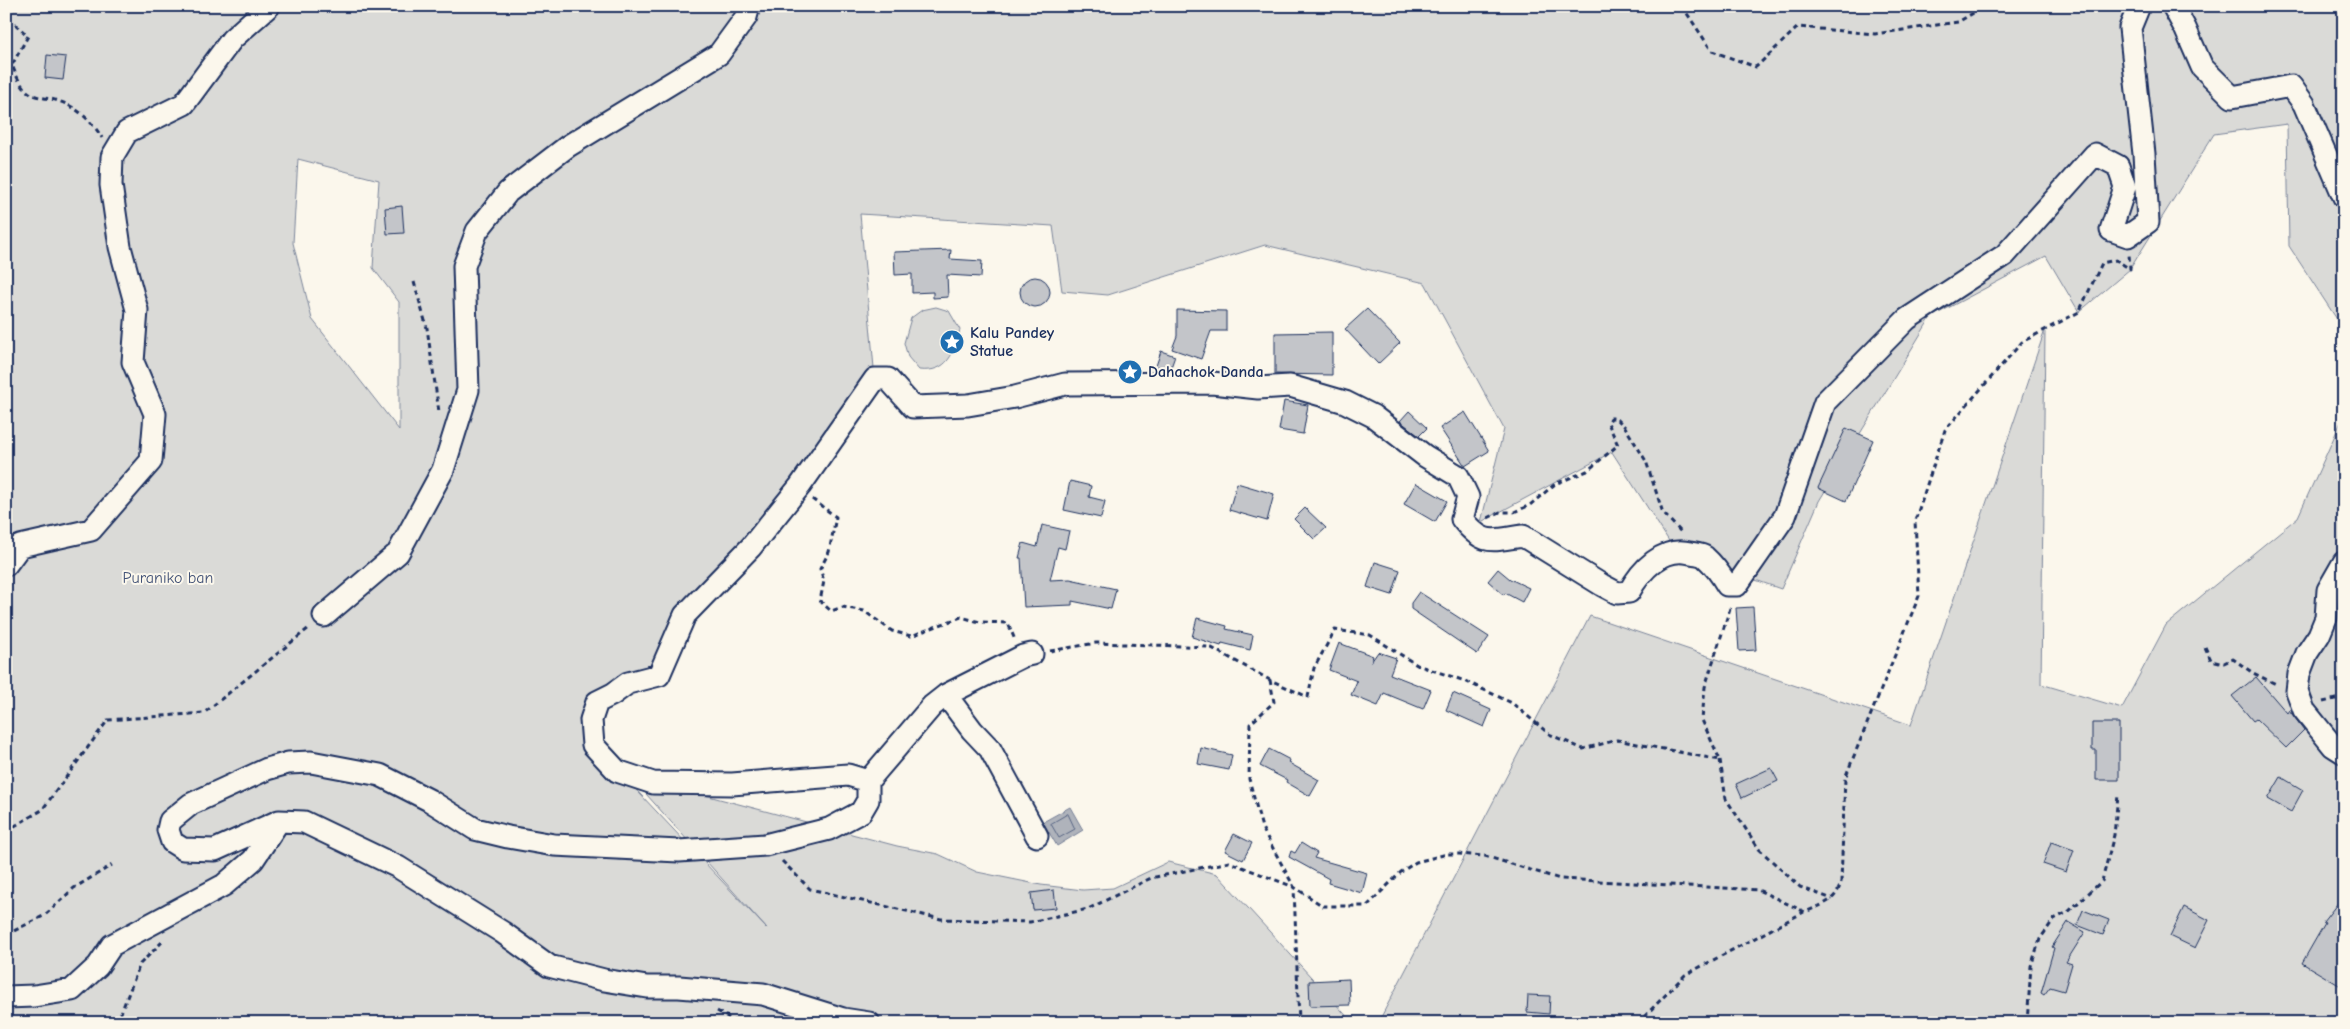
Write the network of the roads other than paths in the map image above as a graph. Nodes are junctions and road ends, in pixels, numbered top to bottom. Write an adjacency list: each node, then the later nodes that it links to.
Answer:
1 (269, 6): 7 (street)
2 (749, 6): 8 (street)
3 (2139, 6): 12 (street)
4 (2172, 6): 5 (street)
5 (2344, 197)
6 (2344, 562): 11 (street)
7 (6, 565)
8 (324, 616)
9 (1027, 655): 10 (street)
10 (946, 696): 12 (street); 14 (street)
11 (2344, 753)
12 (868, 781): 13 (street)
13 (279, 821): 15 (street); 16 (street)
14 (1038, 836)
15 (6, 997)
16 (869, 1023)

